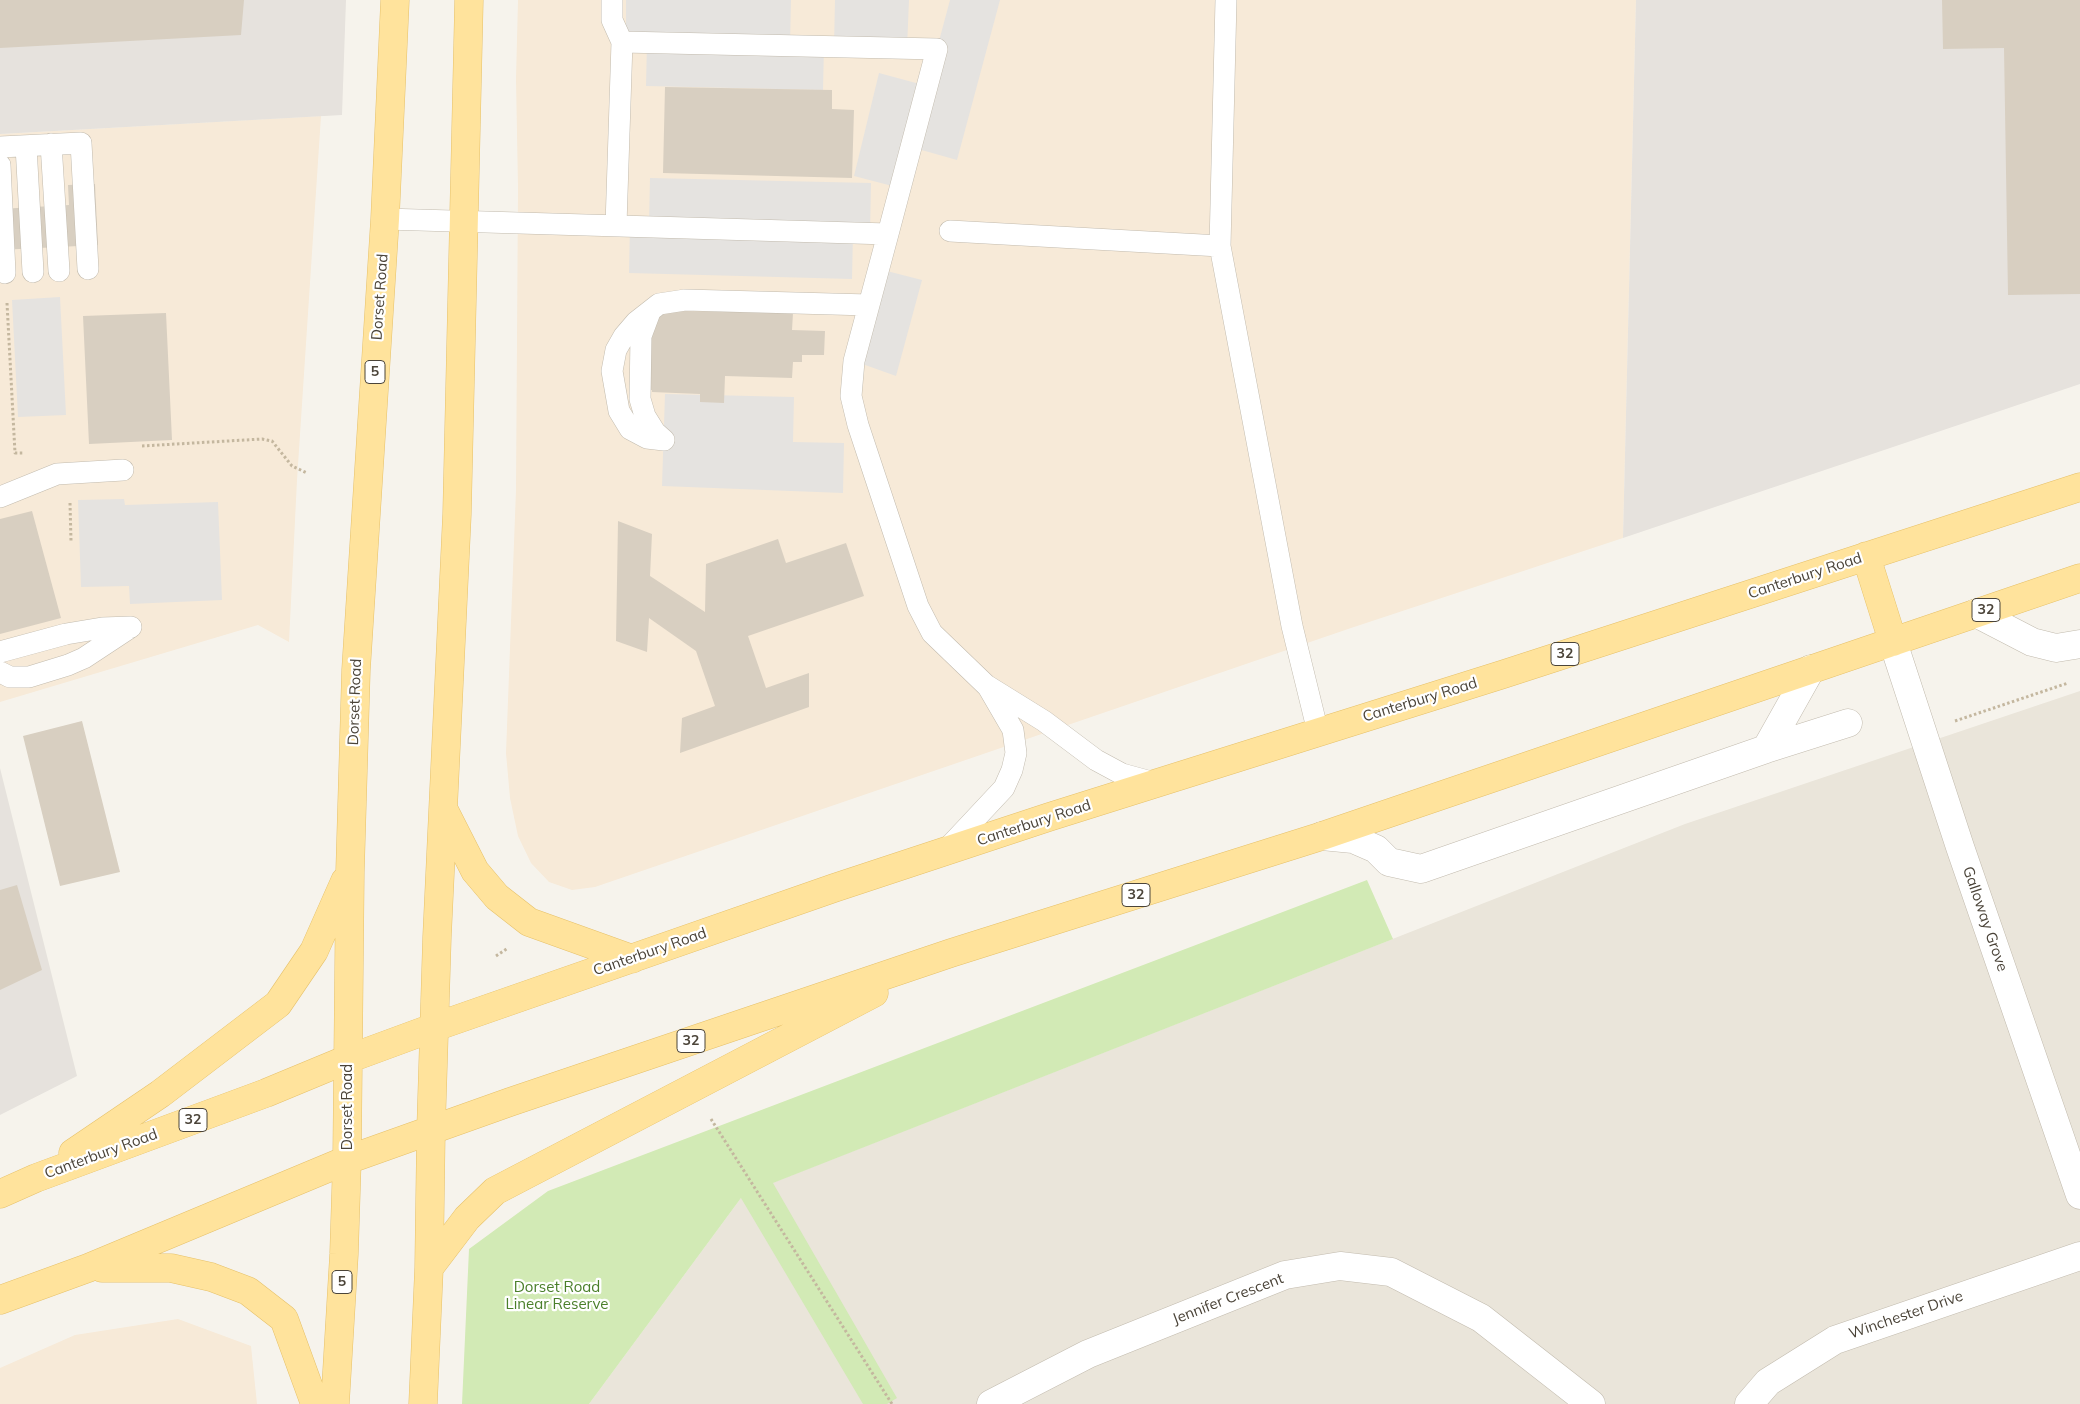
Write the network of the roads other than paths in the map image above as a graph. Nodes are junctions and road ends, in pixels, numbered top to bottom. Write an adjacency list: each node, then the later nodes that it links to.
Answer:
1 (395, 0): 10 (main road, Dorset Road / 5)
2 (469, 0): 11 (main road)
3 (612, 0): 5 (lane)
4 (1226, 0): 15 (lane)
5 (622, 42): 12 (lane); 14 (lane)
6 (51, 144): 7 (lane); 16 (lane); 17 (lane)
7 (26, 146): 8 (lane); 19 (lane)
8 (0, 147)
9 (0, 165): 18 (lane)
10 (384, 219): 11 (lane); 41 (main road, Dorset Road / 5)
11 (462, 221): 12 (lane); 38 (main road)
12 (616, 225): 14 (lane)
13 (950, 231): 15 (lane)
14 (888, 234): 20 (lane)
15 (1220, 246): 35 (lane)
16 (88, 269)
17 (59, 271)
18 (5, 272)
19 (33, 272)
20 (869, 305): 21 (lane); 33 (lane)
21 (664, 440)
22 (123, 470): 24 (lane)
23 (2080, 488): 25 (main road, Canterbury Road / 32)
24 (0, 497)
25 (1866, 556): 28 (main road); 35 (main road, Canterbury Road / 32)
26 (2080, 578): 27 (main road, 32)
27 (1976, 613): 28 (main road, 32); 29 (street)
28 (1893, 642): 31 (main road, 32); 50 (street, Galloway Grove)
29 (2080, 644)
30 (0, 652): 32 (lane)
31 (1812, 669): 36 (street); 39 (main road, 32)
32 (0, 672)
33 (986, 684): 37 (lane); 40 (lane)
34 (1848, 723): 36 (street)
35 (1318, 732): 37 (main road, Canterbury Road / 32)
36 (1766, 750): 39 (street)
37 (1155, 783): 40 (main road, Canterbury Road / 32)
38 (444, 811): 43 (main road); 44 (main road)
39 (1322, 836): 42 (main road, 32)
40 (944, 853): 43 (main road, Canterbury Road / 32)
41 (350, 872): 45 (main road, Dorset Road / 5); 48 (main road)
42 (951, 953): 46 (main road, 32); 53 (main road)
43 (632, 959): 44 (main road, Canterbury Road / 32)
44 (435, 1026): 45 (main road, Canterbury Road / 32); 46 (main road)
45 (348, 1059): 47 (main road, Dorset Road / 5); 48 (main road, Canterbury Road / 32)
46 (431, 1130): 47 (main road, 32); 53 (main road)
47 (347, 1160): 52 (main road, 32); 56 (main road, Dorset Road / 5)
48 (36, 1178): 49 (main road, Canterbury Road / 32)
49 (0, 1194)
50 (2080, 1195)
51 (2080, 1256): 60 (street, Winchester Drive)
52 (88, 1268): 54 (main road, 32); 55 (main road)
53 (430, 1268): 57 (main road)
54 (0, 1300)
55 (316, 1404)
56 (335, 1404)
57 (423, 1404)
58 (991, 1404): 59 (street, Jennifer Crescent)
59 (1591, 1404)
60 (1748, 1404)

